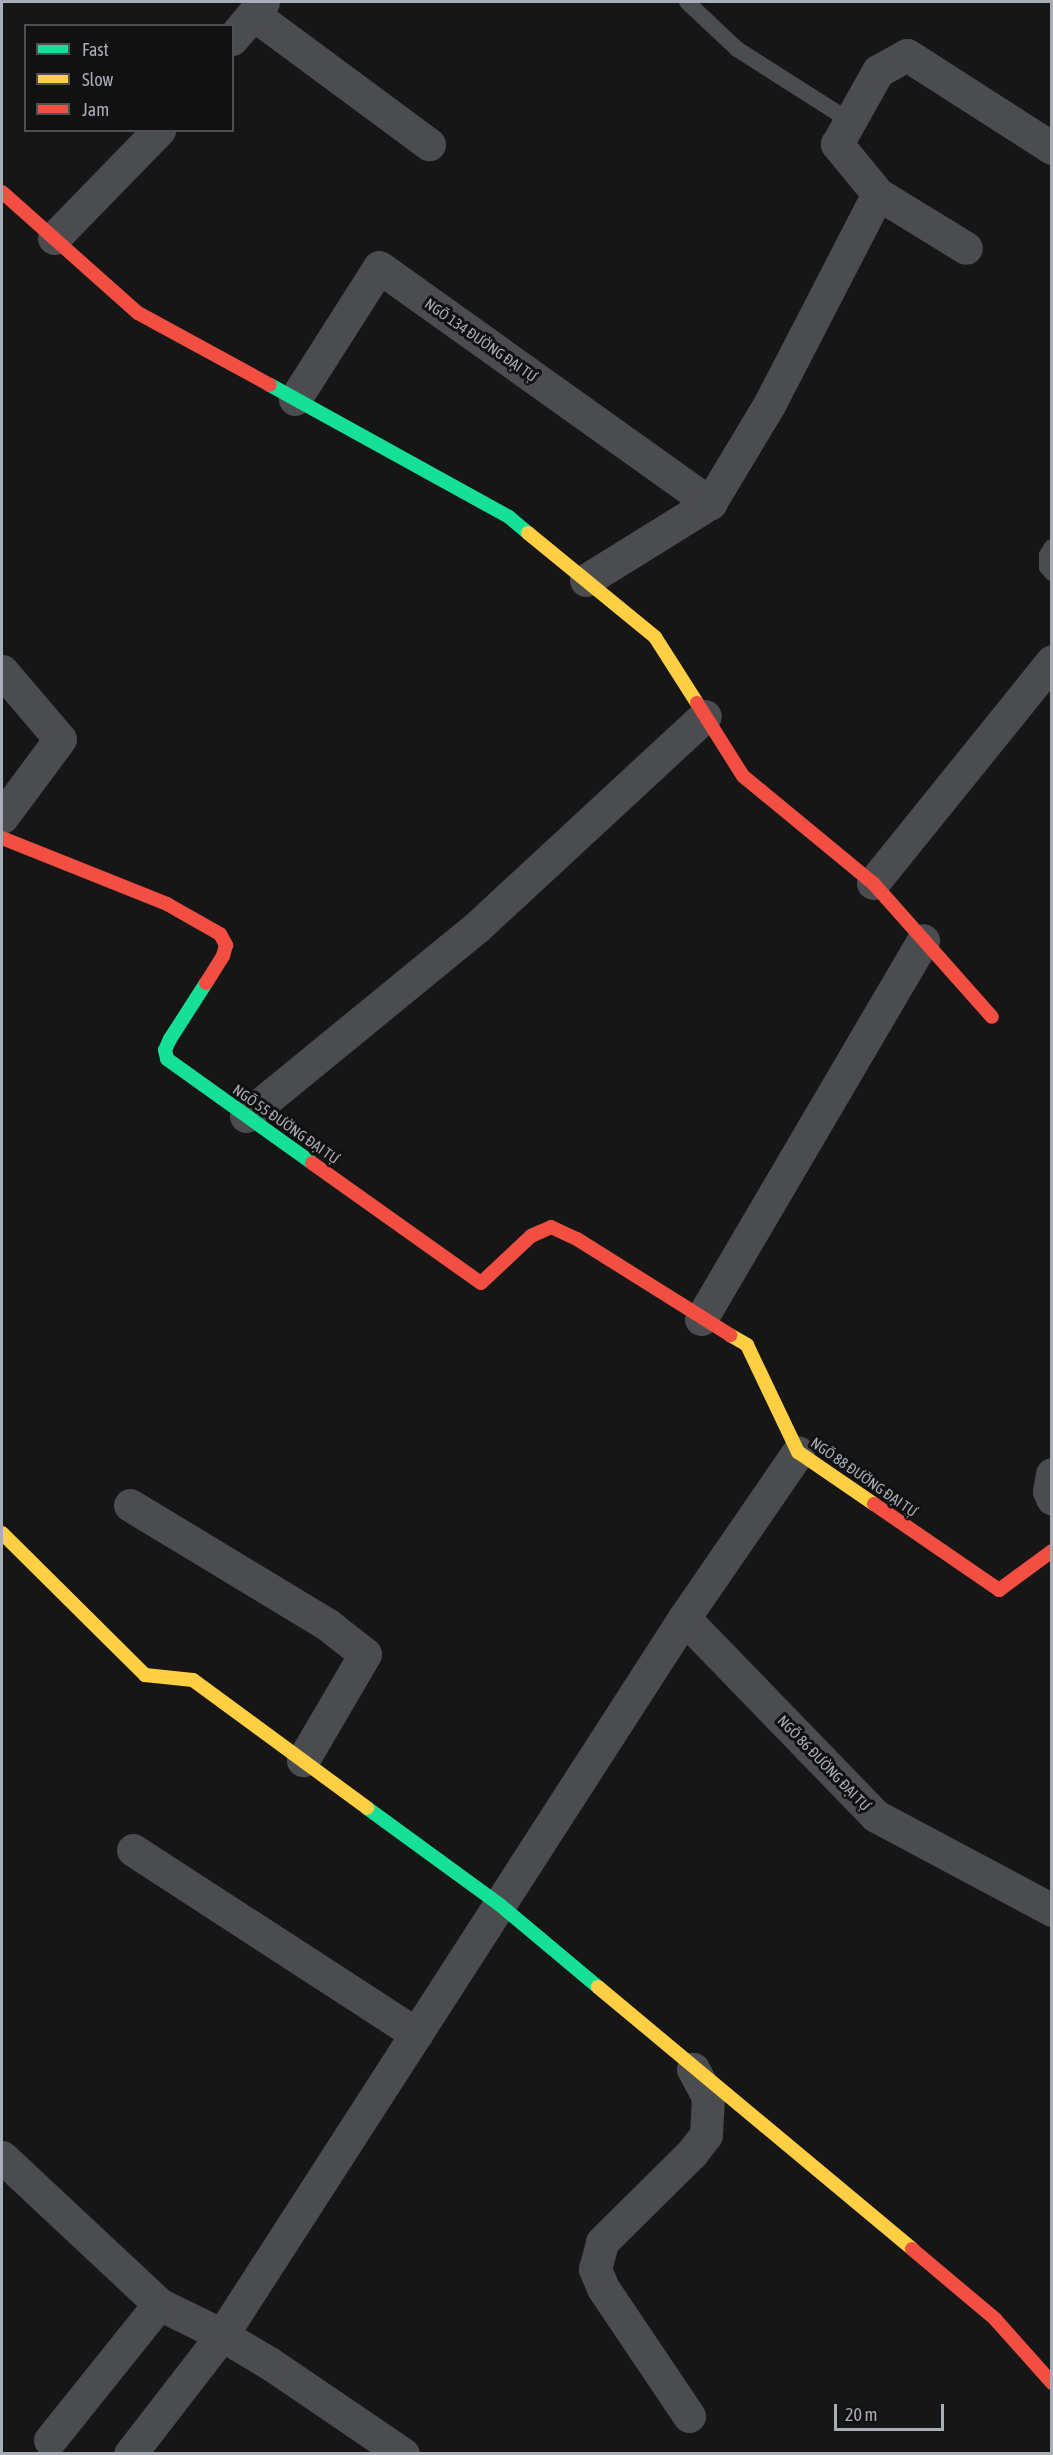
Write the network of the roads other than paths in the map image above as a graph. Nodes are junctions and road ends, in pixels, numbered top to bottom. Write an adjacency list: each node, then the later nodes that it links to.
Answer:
1 (687, 2): 4 (lane)
2 (258, 8): 3 (street); 6 (street)
3 (234, 37)
4 (850, 121): 7 (street); 9 (street)
5 (157, 132): 10 (street)
6 (429, 144)
7 (1052, 148)
8 (2, 192): 10 (street)
9 (878, 194): 11 (street); 13 (street)
10 (54, 238): 12 (street)
11 (966, 248)
12 (295, 399): 13 (street, NGÕ 134 ĐƯỜNG ĐẠI TỰ); 16 (street)
13 (710, 503): 16 (street)
14 (1052, 547): 15 (lane)
15 (1052, 573)
16 (586, 580): 19 (street)
17 (1052, 661): 22 (street)
18 (2, 670): 20 (street)
19 (705, 716): 22 (street); 25 (street)
20 (2, 817)
21 (2, 838): 25 (street, NGÕ 55 ĐƯỜNG ĐẠI TỰ)
22 (873, 883): 23 (street)
23 (923, 940): 24 (street); 26 (street)
24 (992, 1017)
25 (246, 1116): 26 (street, NGÕ 55 ĐƯỜNG ĐẠI TỰ)
26 (701, 1319): 27 (street, NGÕ 88 ĐƯỜNG ĐẠI TỰ)
27 (798, 1452): 32 (street, NGÕ 88 ĐƯỜNG ĐẠI TỰ); 33 (street)
28 (1052, 1474): 29 (street)
29 (1052, 1498)
30 (130, 1505): 34 (street)
31 (2, 1533): 34 (street)
32 (1052, 1551)
33 (684, 1618): 36 (street); 37 (street, NGÕ 86 ĐƯỜNG ĐẠI TỰ)
34 (303, 1760): 36 (street)
35 (133, 1850): 38 (street)
36 (500, 1905): 38 (street); 39 (street)
37 (1052, 1910)
38 (416, 2034): 42 (street)
39 (693, 2069): 43 (street); 44 (street)
40 (2, 2157): 41 (street)
41 (159, 2304): 42 (street); 45 (street)
42 (230, 2323): 46 (street); 47 (street)
43 (1052, 2384)
44 (689, 2416)
45 (50, 2440)
46 (130, 2454)
47 (403, 2454)

